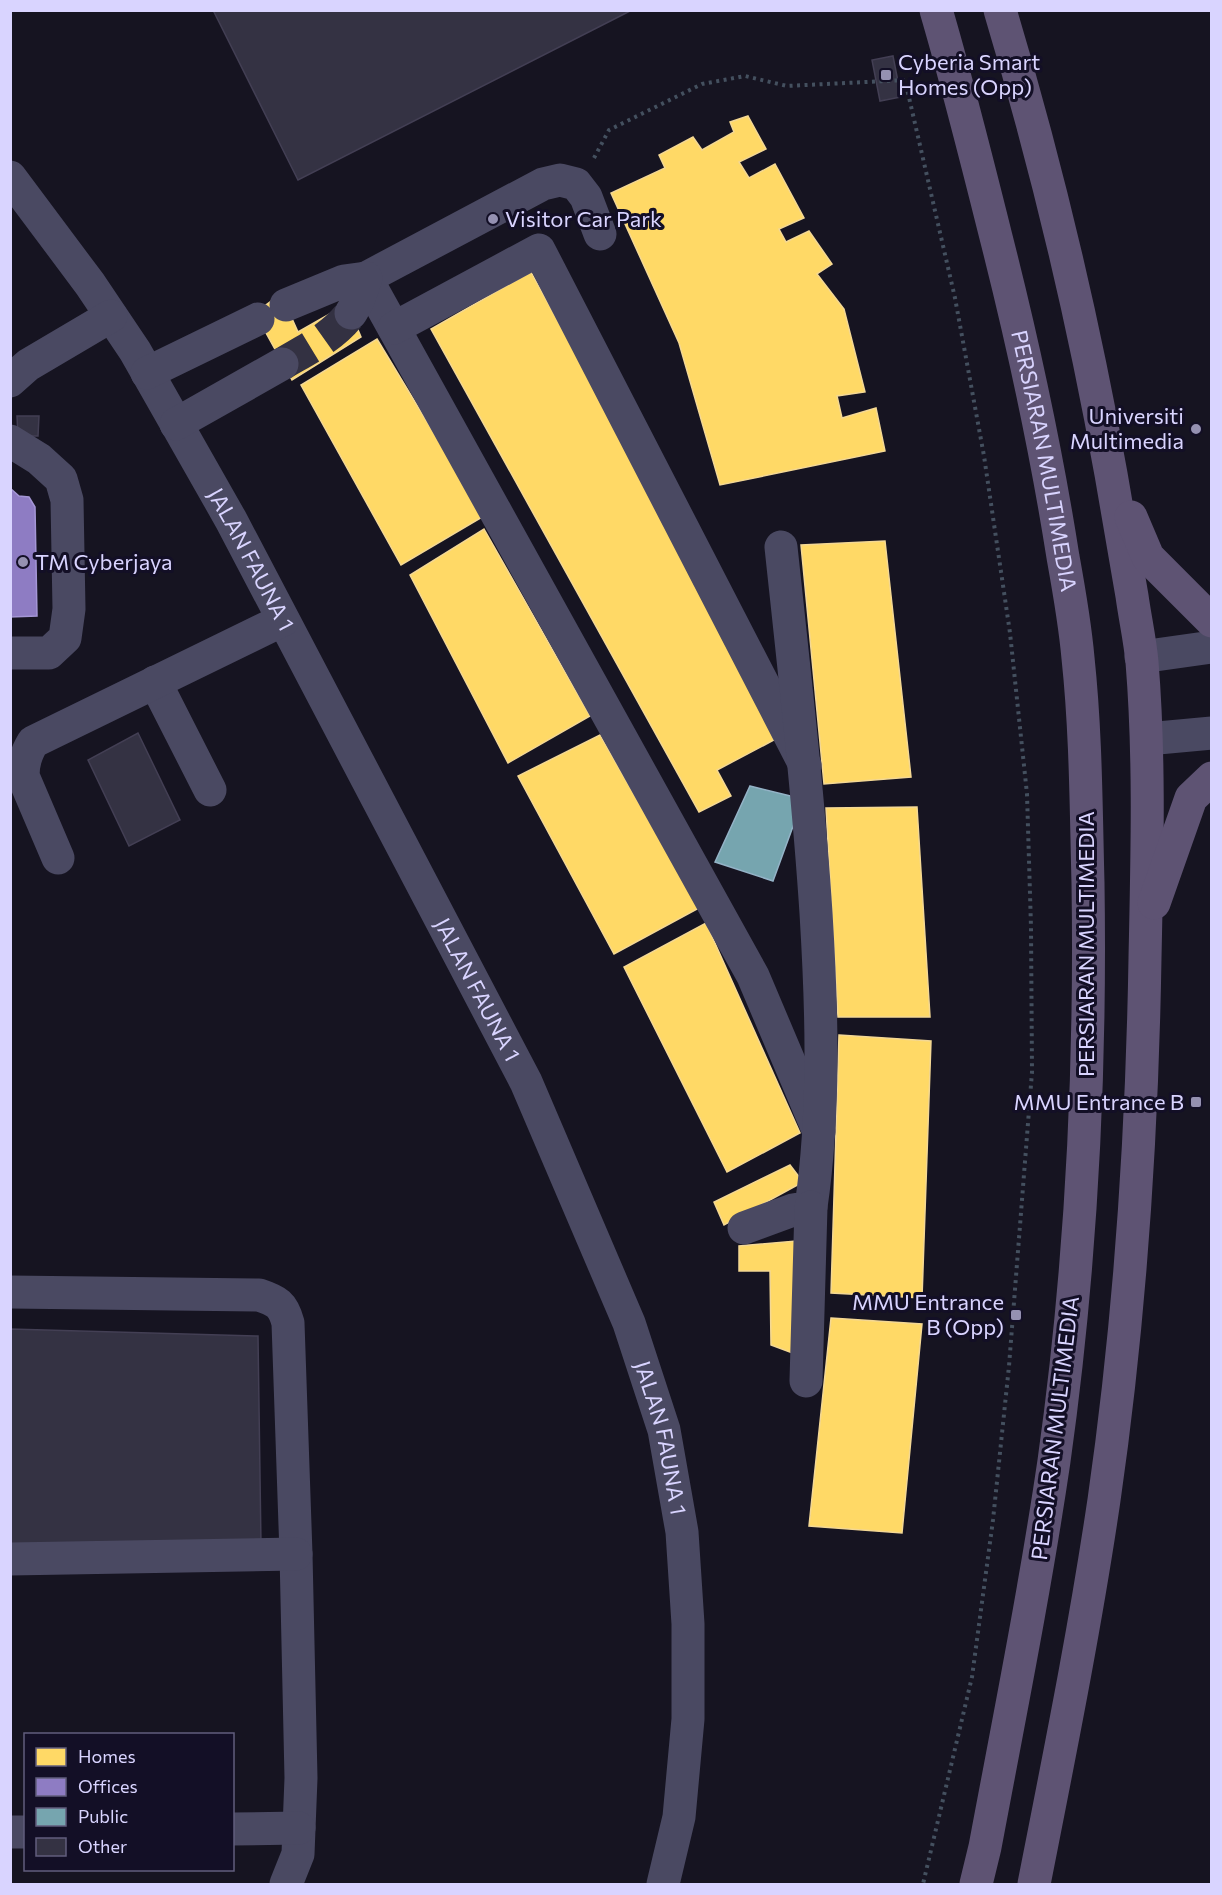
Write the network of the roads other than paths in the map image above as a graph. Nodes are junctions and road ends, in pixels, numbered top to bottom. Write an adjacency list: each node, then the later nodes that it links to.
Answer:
1 (936, 10): 40 (main road, PERSIARAN MULTIMEDIA)
2 (1000, 10): 12 (main road)
3 (10, 177): 7 (street, JALAN FAUNA 1)
4 (600, 234): 5 (street)
5 (366, 278): 6 (street); 8 (street); 10 (street)
6 (351, 313)
7 (111, 316): 10 (street, JALAN FAUNA 1); 11 (street)
8 (394, 328): 24 (street); 29 (street)
9 (282, 364): 13 (street)
10 (147, 373): 13 (street, JALAN FAUNA 1)
11 (10, 381)
12 (1102, 423): 17 (main road); 20 (main road)
13 (176, 424): 16 (street, JALAN FAUNA 1)
14 (10, 441): 19 (street)
15 (781, 547): 24 (street)
16 (283, 620): 21 (street); 39 (street, JALAN FAUNA 1)
17 (1212, 621)
18 (1212, 647): 20 (street)
19 (10, 653)
20 (1141, 657): 23 (main road)
21 (155, 682): 26 (street); 27 (street)
22 (1212, 733): 23 (street)
23 (1147, 739): 28 (main road)
24 (805, 765): 29 (street)
25 (1212, 778): 28 (main road)
26 (210, 790)
27 (58, 858)
28 (1146, 926): 41 (main road)
29 (819, 1132): 30 (street)
30 (811, 1207): 31 (street); 33 (street)
31 (744, 1228)
32 (10, 1292): 34 (street)
33 (806, 1381)
34 (296, 1554): 35 (street); 36 (street)
35 (10, 1559)
36 (299, 1828): 37 (street); 38 (street)
37 (234, 1829)
38 (286, 1884)
39 (663, 1884)
40 (976, 1884)
41 (1034, 1884)

